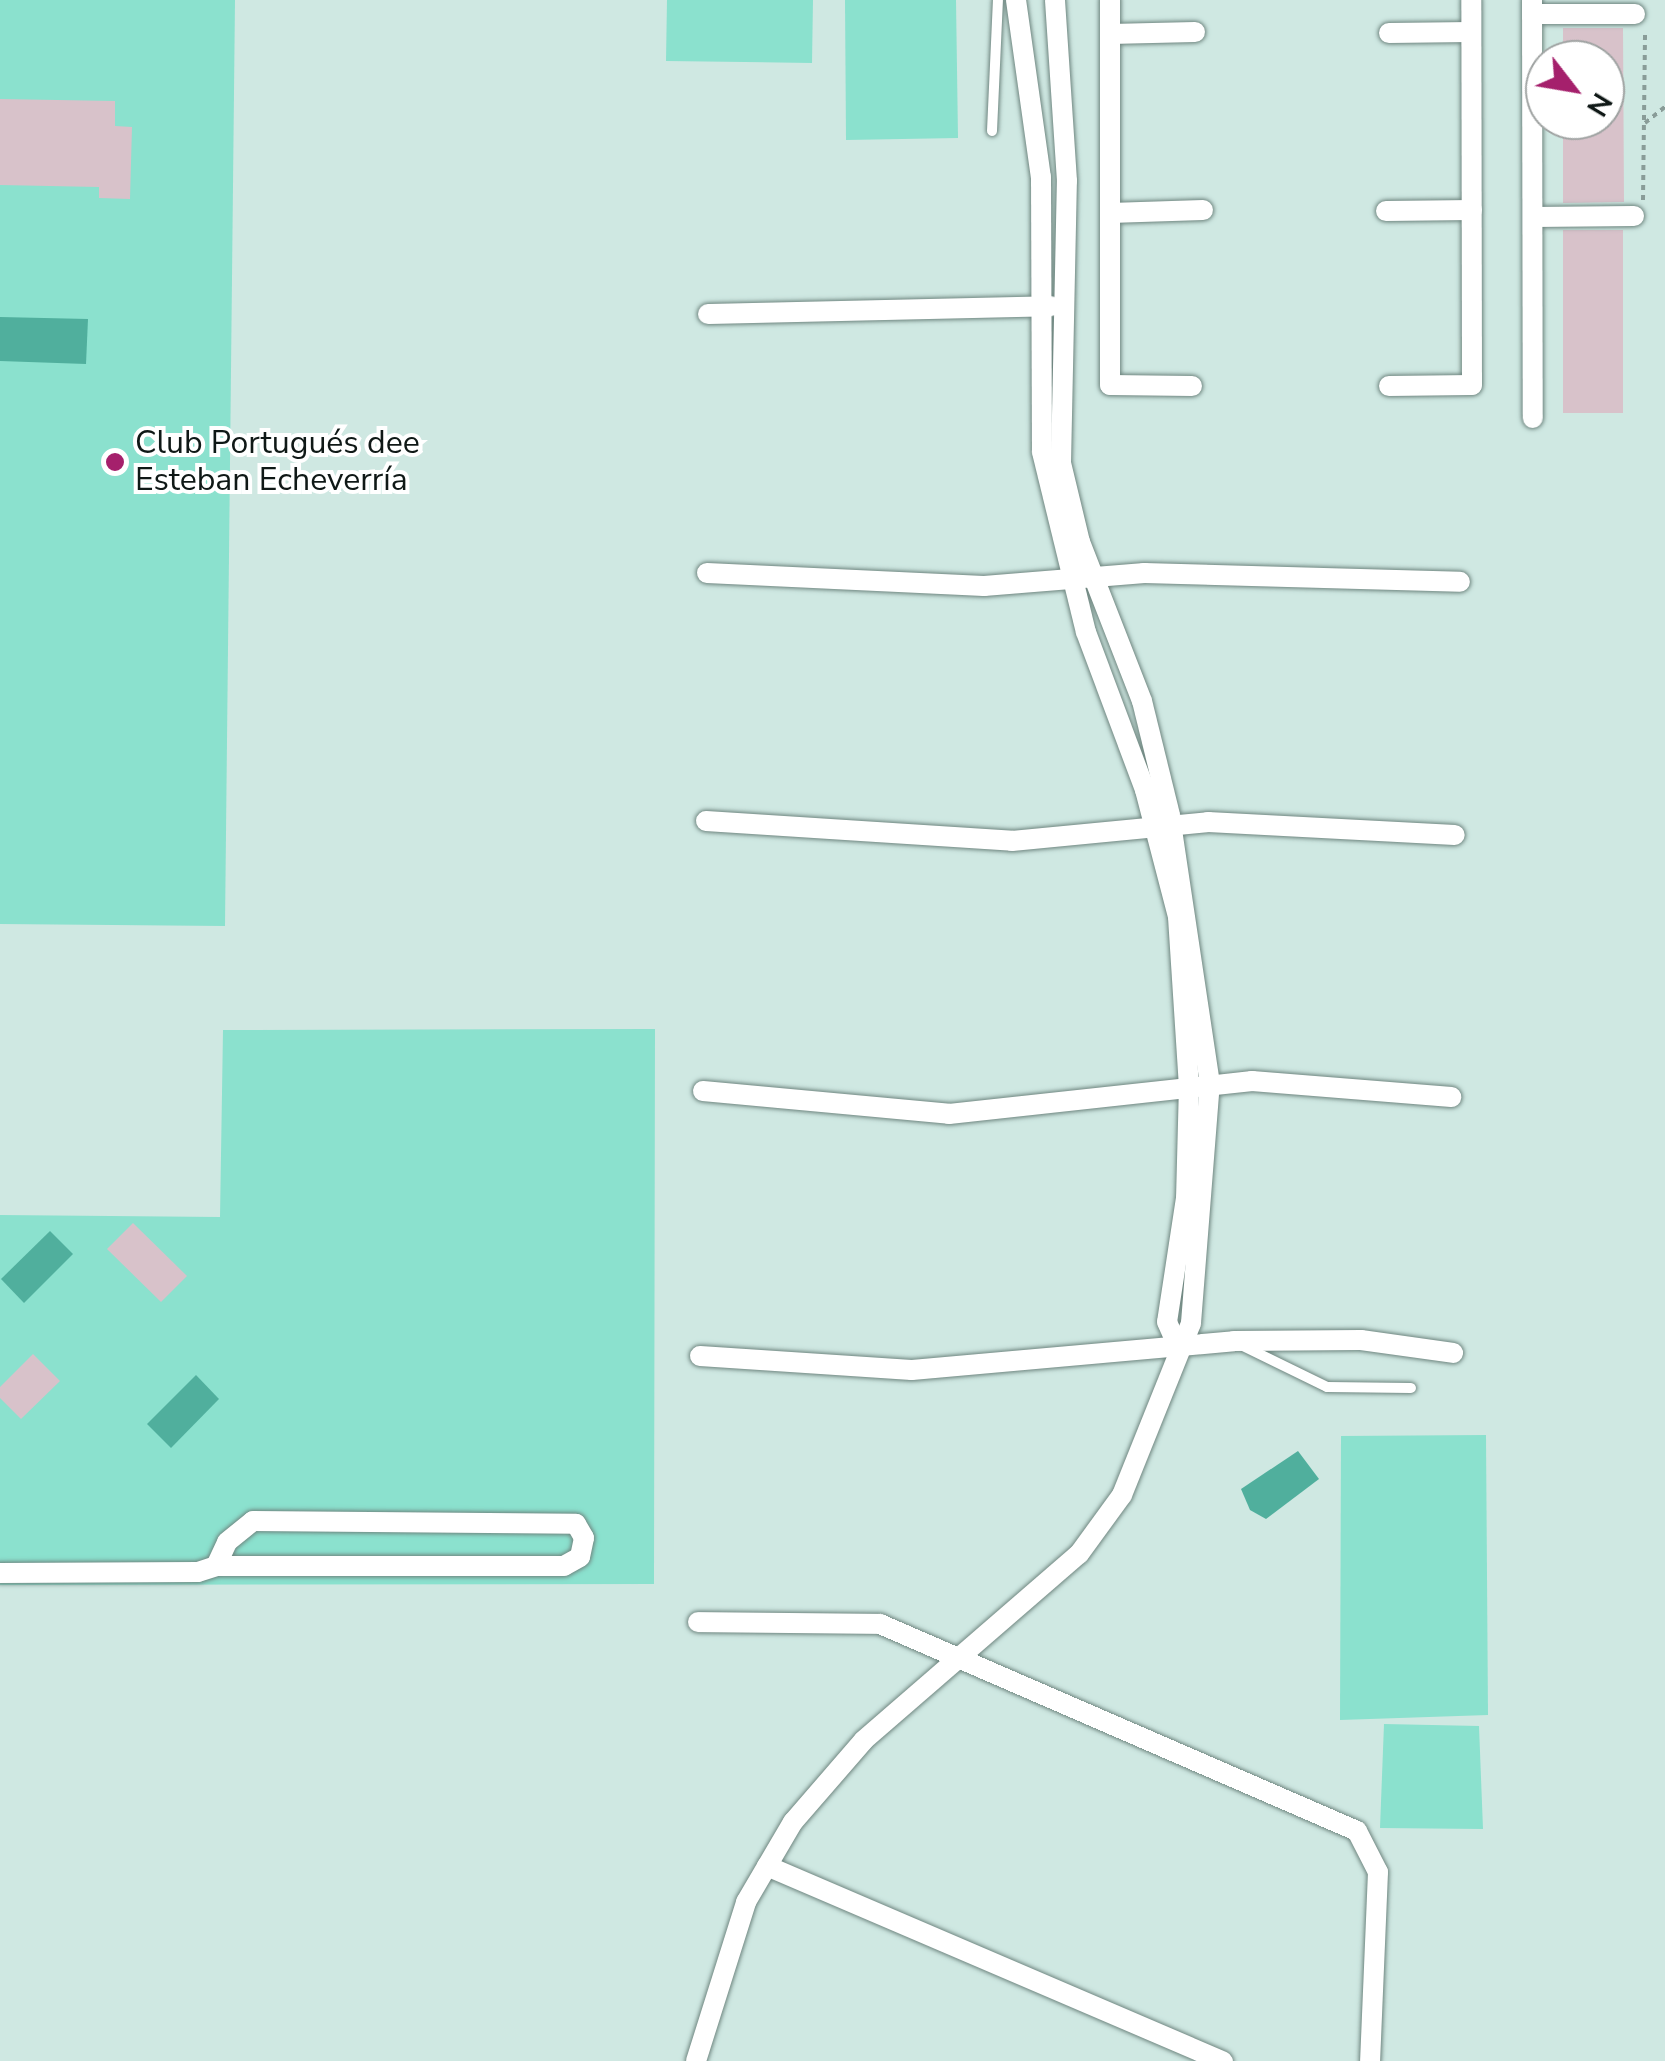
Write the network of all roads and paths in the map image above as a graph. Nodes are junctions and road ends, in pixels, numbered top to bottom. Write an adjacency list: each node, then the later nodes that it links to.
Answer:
1 (998, 0): 14 (lane)
2 (1016, 0): 21 (street)
3 (1055, 0): 22 (street)
4 (1110, 0): 11 (street)
5 (1471, 0): 9 (street)
6 (1532, 7): 7 (street); 20 (street)
7 (1640, 16): 13 (path)
8 (1195, 32): 11 (street)
9 (1471, 32): 10 (street); 16 (street)
10 (1389, 33)
11 (1110, 34): 18 (street)
12 (1665, 107): 13 (path)
13 (1644, 124): 19 (path)
14 (992, 132)
15 (1204, 210): 18 (street)
16 (1472, 210): 17 (street); 25 (street)
17 (1386, 211)
18 (1110, 212): 24 (street)
19 (1639, 213): 20 (street)
20 (1532, 218): 26 (street)
21 (1040, 306): 22 (street); 23 (street); 28 (street)
22 (1063, 306): 28 (street)
23 (708, 314)
24 (1192, 386)
25 (1389, 386)
26 (1533, 418)
27 (707, 574): 28 (street)
28 (1083, 578): 29 (street); 31 (street)
29 (1460, 582)
30 (706, 821): 31 (street)
31 (1163, 828): 32 (street); 33 (street)
32 (1455, 835)
33 (1200, 1084): 34 (street); 35 (street); 37 (street)
34 (703, 1091)
35 (1452, 1098)
36 (1234, 1341): 37 (street); 38 (street); 40 (lane)
37 (1178, 1344): 39 (street); 44 (street)
38 (1452, 1353)
39 (700, 1356)
40 (1411, 1388)
41 (216, 1566): 41 (street); 42 (street)
42 (0, 1573)
43 (698, 1622): 44 (street)
44 (958, 1660): 45 (street); 48 (street)
45 (767, 1866): 46 (street); 47 (street)
46 (696, 2061)
47 (1223, 2061)
48 (1370, 2061)

